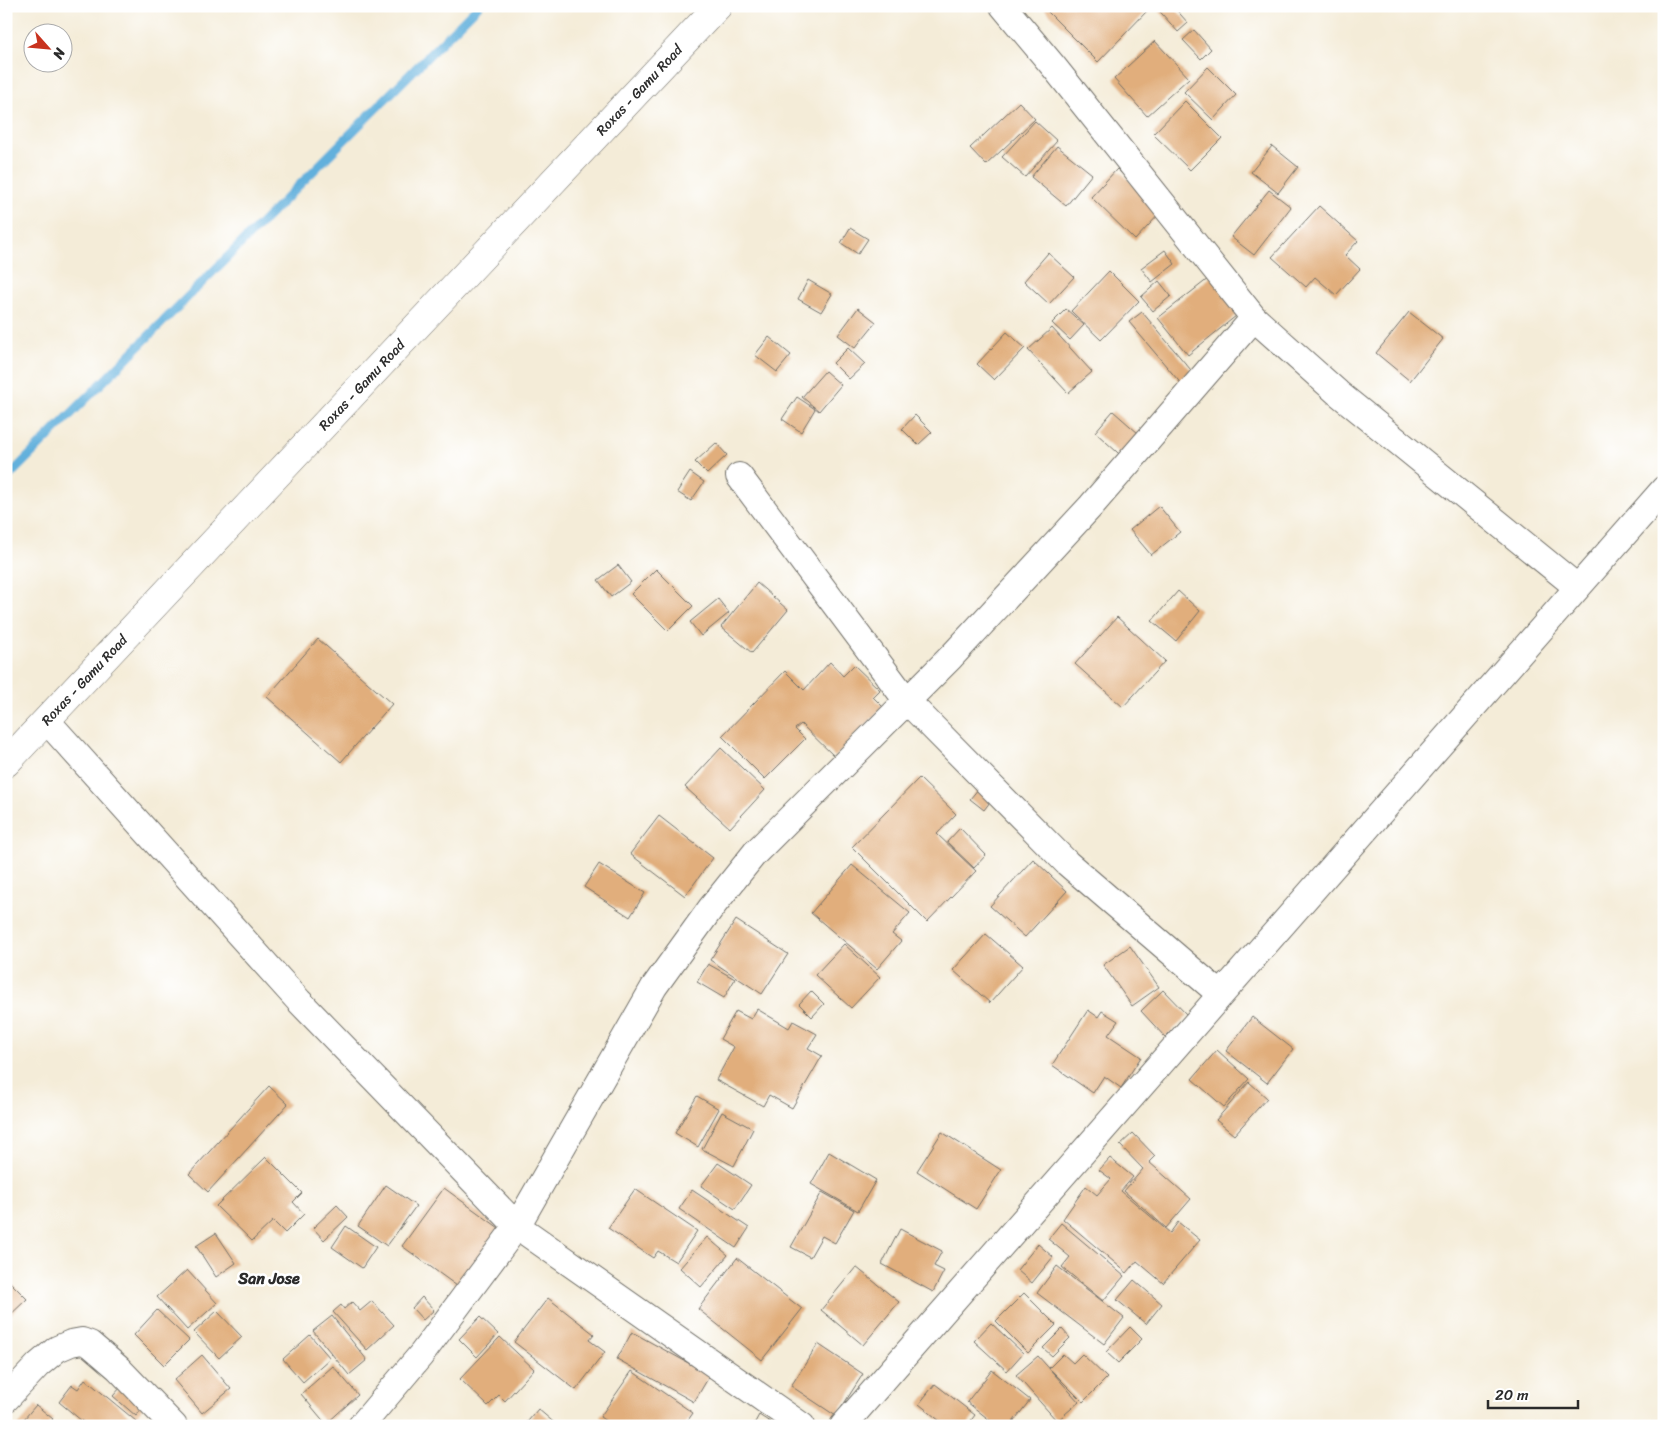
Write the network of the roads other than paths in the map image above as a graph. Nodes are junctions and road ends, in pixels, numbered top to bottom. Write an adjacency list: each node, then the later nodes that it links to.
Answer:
1 (718, 6): 8 (main road, Roxas - Gamu Road)
2 (1003, 6): 3 (street)
3 (1254, 318): 6 (street); 7 (street)
4 (739, 476): 7 (street)
5 (1664, 489): 6 (street)
6 (1577, 587): 10 (street)
7 (907, 701): 10 (street); 11 (street)
8 (47, 721): 9 (main road, Roxas - Gamu Road); 11 (street)
9 (6, 763)
10 (1220, 994): 16 (street)
11 (517, 1226): 14 (street); 15 (street)
12 (6, 1399): 13 (street)
13 (174, 1426)
14 (360, 1426)
15 (802, 1426)
16 (843, 1426)

